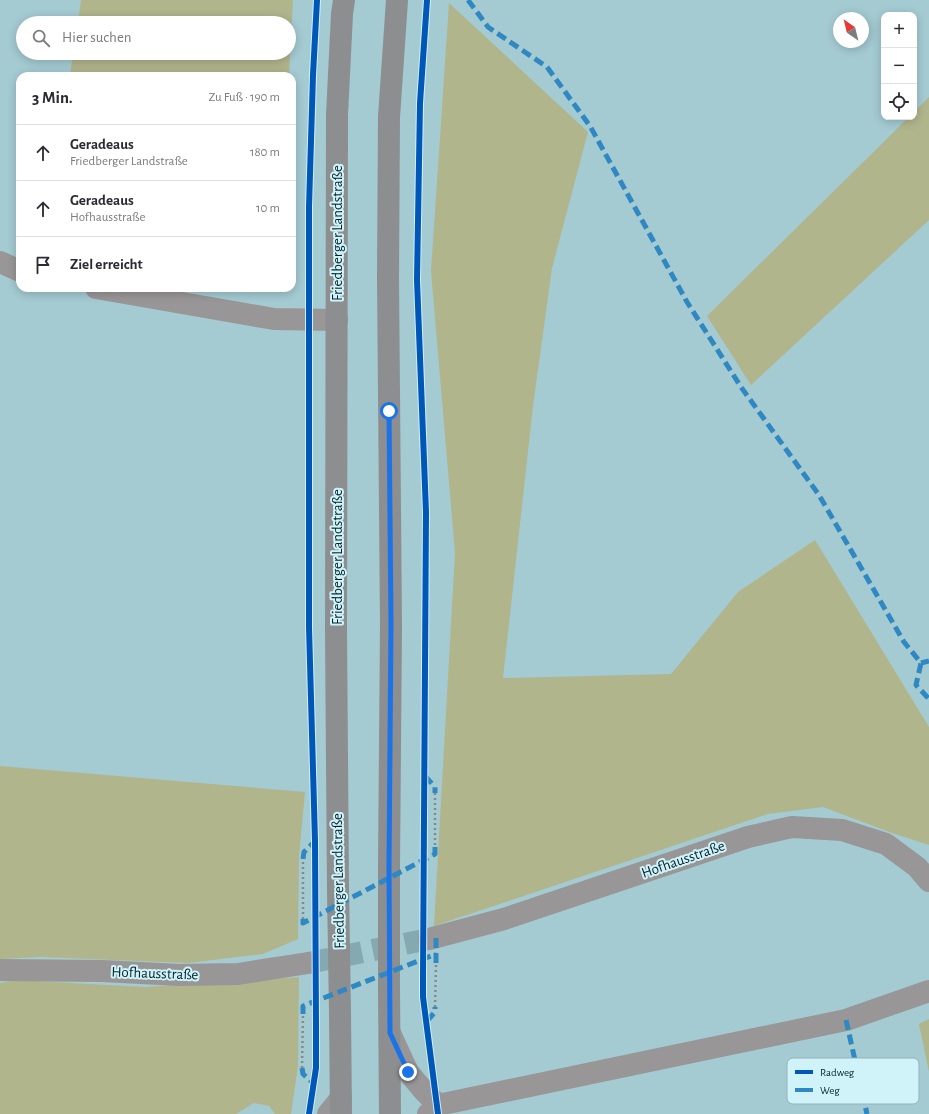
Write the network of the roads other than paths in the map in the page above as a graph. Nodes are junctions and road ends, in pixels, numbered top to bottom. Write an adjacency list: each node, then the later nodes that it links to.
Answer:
1 (344, 0): 6 (main road, Friedberger Landstraße)
2 (397, 0): 12 (main road, bridge)
3 (0, 262): 4 (street)
4 (16, 269)
5 (119, 292): 6 (street)
6 (337, 320): 13 (main road, Friedberger Landstraße, bridge)
7 (929, 881): 8 (street, Hofhausstraße)
8 (429, 939)
9 (308, 963): 10 (street, Hofhausstraße)
10 (0, 970)
11 (929, 991): 14 (street)
12 (390, 1033): 14 (street); 15 (main road)
13 (337, 1109)
14 (433, 1110)
15 (390, 1114)

